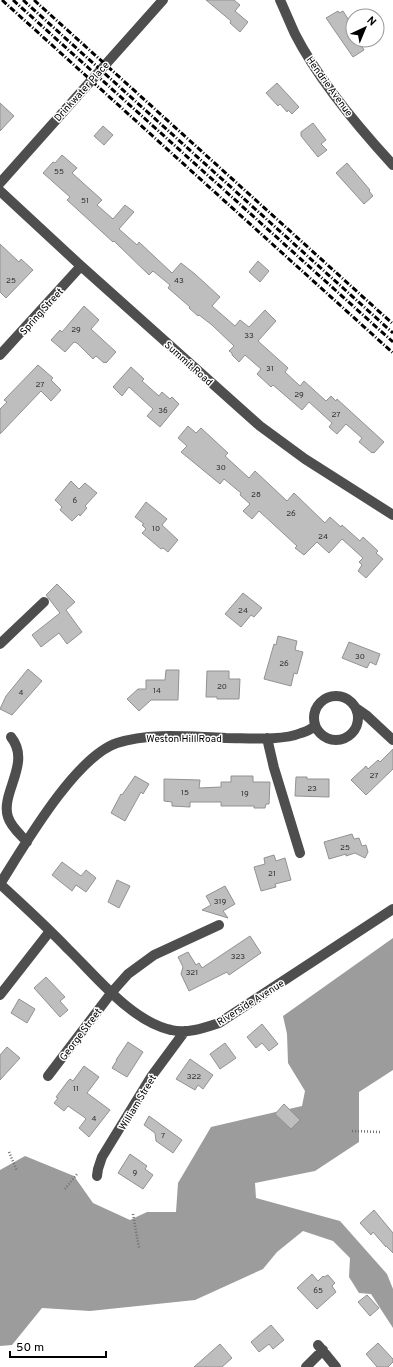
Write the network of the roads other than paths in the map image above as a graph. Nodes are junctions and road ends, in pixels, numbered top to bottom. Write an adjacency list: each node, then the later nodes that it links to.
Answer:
1 (162, 0): 4 (street, Drinkwater Place)
2 (280, 0): 3 (street, Hendrie Avenue)
3 (393, 165)
4 (0, 182)
5 (0, 191): 6 (street, Summit Road)
6 (81, 266): 7 (street, Spring Street); 8 (street, Summit Road)
7 (0, 355)
8 (393, 515)
9 (44, 602): 10 (street)
10 (0, 644)
11 (356, 708): 12 (street); 12 (street); 15 (street)
12 (315, 726): 14 (street, Weston Hill Road)
13 (10, 737): 16 (street)
14 (267, 738): 16 (street, Weston Hill Road); 17 (street)
15 (393, 740)
16 (27, 842): 18 (street, Weston Hill Road)
17 (300, 853)
18 (2, 887): 21 (street, Riverside Avenue)
19 (393, 909): 24 (street, Riverside Avenue)
20 (219, 925): 22 (street, George Street)
21 (50, 931): 22 (street, Riverside Avenue); 23 (street)
22 (112, 992): 24 (street, Riverside Avenue); 25 (street, George Street)
23 (0, 995)
24 (185, 1031): 26 (street, William Street)
25 (48, 1076)
26 (97, 1176)
27 (306, 1367): 28 (street)
28 (336, 1367)

